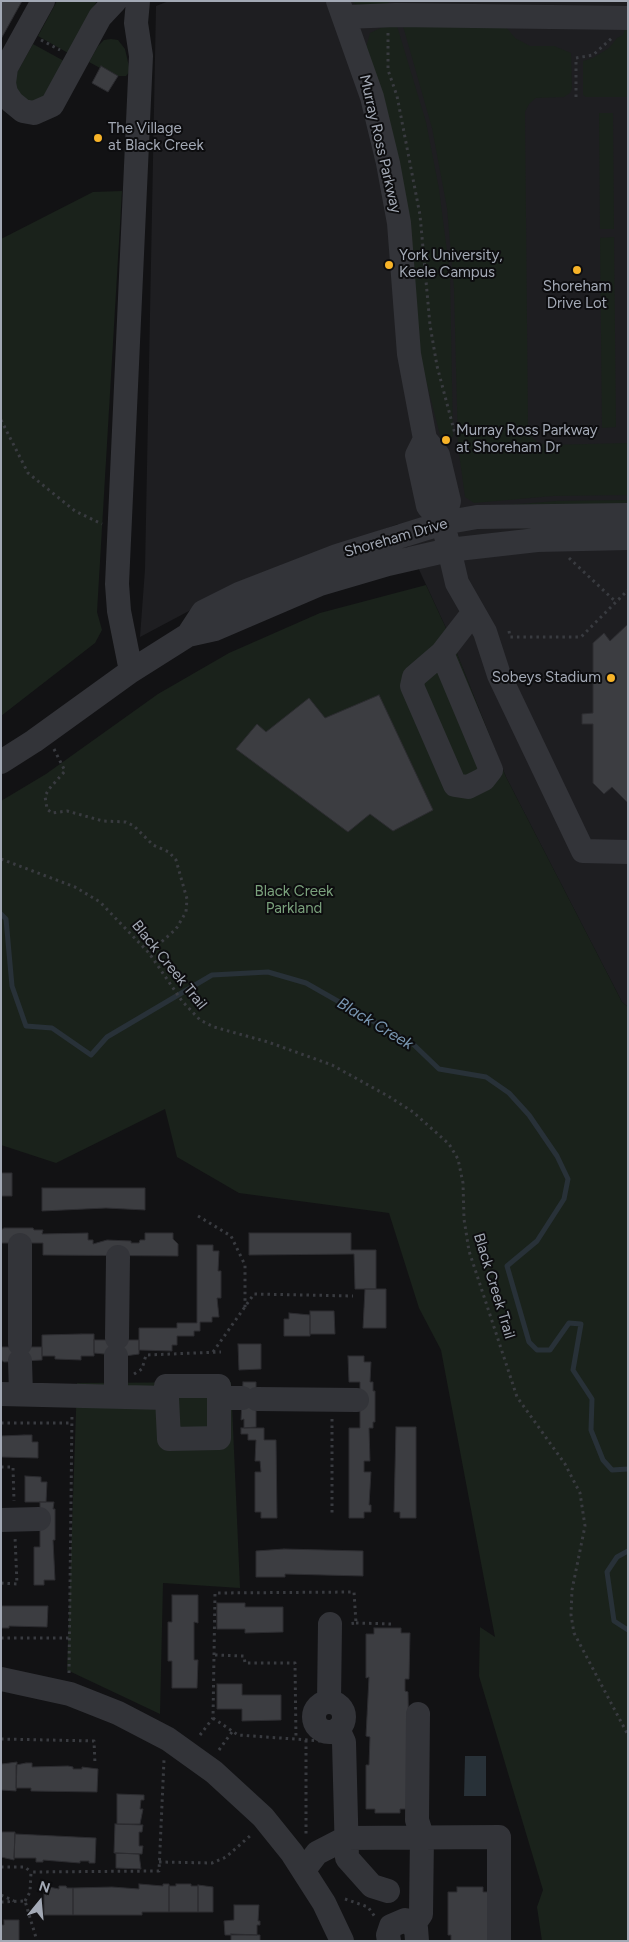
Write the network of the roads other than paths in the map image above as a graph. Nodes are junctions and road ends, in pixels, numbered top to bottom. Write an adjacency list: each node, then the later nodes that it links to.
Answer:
1 (44, 1): 2 (street)
2 (115, 1)
3 (138, 1): 13 (street)
4 (341, 9): 5 (street); 7 (street, Murray Ross Parkway)
5 (622, 26)
6 (628, 516): 7 (street, Shoreham Drive)
7 (443, 523): 9 (street, Murray Ross Parkway); 11 (street, Shoreham Drive)
8 (628, 538): 9 (street, Shoreham Drive)
9 (448, 550): 10 (street, Murray Ross Parkway); 11 (street, Shoreham Drive)
10 (473, 613): 12 (street); 15 (street, Murray Ross Parkway)
11 (188, 635): 13 (street, Shoreham Drive)
12 (442, 653): 12 (street)
13 (131, 670): 14 (street, Shoreham Drive)
14 (1, 762)
15 (628, 852)
16 (20, 1245): 18 (street)
17 (118, 1257): 19 (street)
18 (11, 1394): 19 (street)
19 (116, 1396): 20 (street)
20 (167, 1398): 21 (street); 21 (street)
21 (239, 1398): 22 (street)
22 (357, 1400)
23 (39, 1519): 24 (street)
24 (1, 1520)
25 (330, 1624): 29 (street)
26 (1, 1679): 30 (street)
27 (418, 1714): 28 (street)
28 (422, 1836): 29 (street); 32 (street); 35 (street)
29 (347, 1848): 30 (street); 31 (street)
30 (304, 1870): 34 (street)
31 (388, 1891)
32 (415, 1932): 33 (street)
33 (388, 1938)
34 (342, 1941)
35 (500, 1941)

